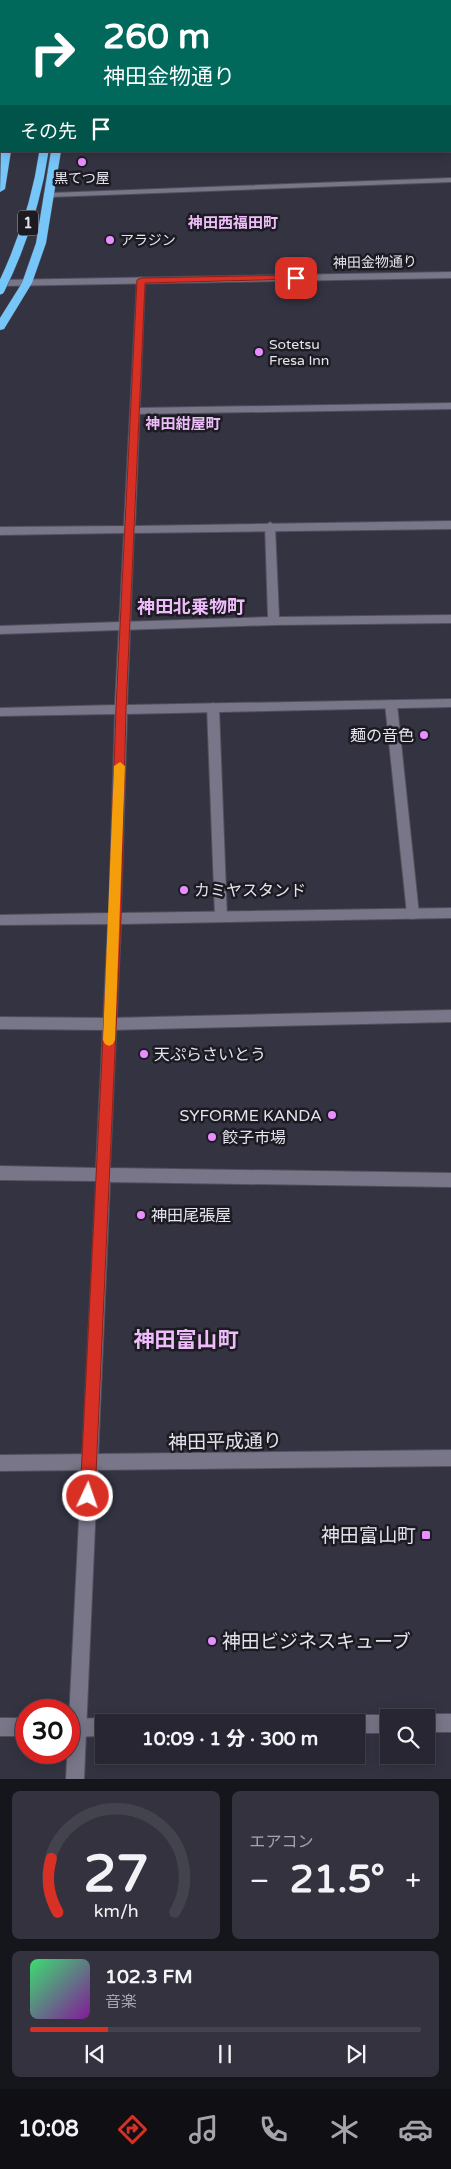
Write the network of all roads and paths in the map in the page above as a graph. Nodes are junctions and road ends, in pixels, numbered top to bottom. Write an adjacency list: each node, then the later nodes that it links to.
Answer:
1 (6, 152): 5 (highway)
2 (44, 152): 11 (highway, 1, bridge)
3 (56, 152): 6 (highway)
4 (451, 180): 6 (street)
5 (0, 189)
6 (50, 195): 9 (highway)
7 (451, 275): 8 (street, 神田金物通り)
8 (141, 280): 9 (street, 神田金物通り); 14 (street)
9 (27, 282): 10 (street, 神田金物通り); 12 (highway)
10 (0, 283)
11 (0, 290)
12 (0, 327)
13 (451, 406): 14 (street)
14 (136, 411): 17 (street)
15 (451, 525): 16 (street)
16 (270, 526): 17 (street); 20 (street)
17 (129, 528): 18 (street); 21 (street)
18 (0, 531)
19 (451, 619): 20 (street)
20 (274, 622): 21 (street)
21 (125, 626): 22 (street); 26 (street)
22 (0, 630)
23 (451, 703): 24 (street)
24 (390, 704): 25 (street); 29 (street)
25 (213, 707): 26 (street); 30 (street)
26 (121, 709): 27 (street); 31 (street)
27 (0, 712)
28 (451, 913): 29 (street)
29 (413, 914): 30 (street)
30 (221, 917): 31 (street)
31 (115, 918): 32 (street); 35 (street)
32 (0, 920)
33 (451, 1016): 35 (street)
34 (0, 1023): 35 (street)
35 (110, 1024): 37 (street)
36 (0, 1173): 37 (street)
37 (102, 1175): 38 (street); 41 (street)
38 (451, 1180)
39 (451, 1458): 41 (street, 神田平成通り)
40 (0, 1463): 41 (street, 神田平成通り)
41 (90, 1463): 42 (street)
42 (75, 1699)
43 (451, 1723): 46 (street)
44 (365, 1724): 45 (street)
45 (380, 1724)
46 (435, 1724)
47 (0, 1727): 48 (street)
48 (15, 1727)
49 (95, 1727): 50 (street)
50 (80, 1728)
51 (74, 1764): 52 (street)
52 (75, 1779)

